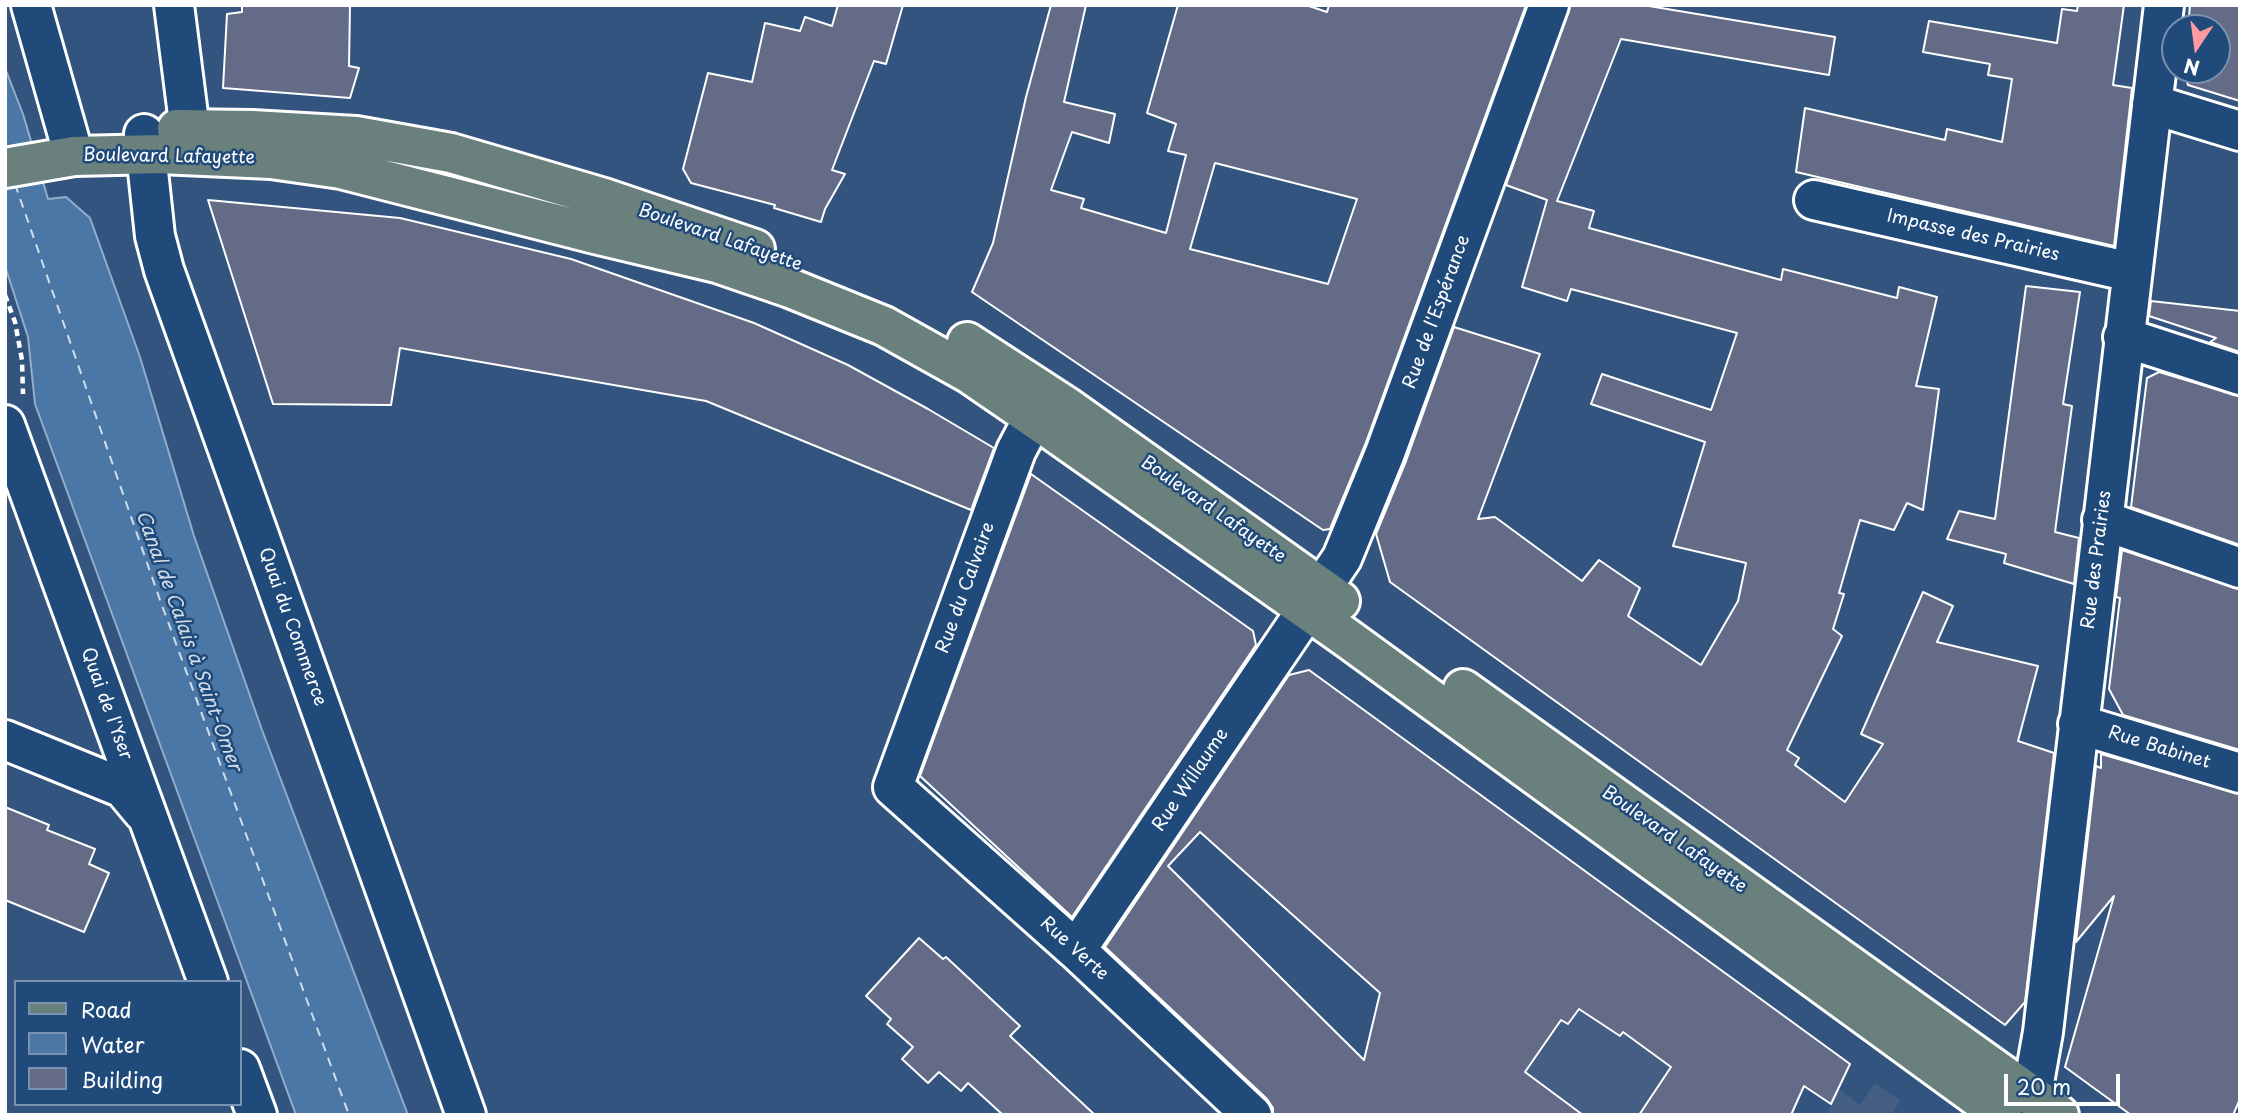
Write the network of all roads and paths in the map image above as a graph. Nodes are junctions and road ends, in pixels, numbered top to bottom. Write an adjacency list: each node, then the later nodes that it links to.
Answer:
1 (31, 5): 9 (street)
2 (174, 5): 7 (street)
3 (1549, 5): 20 (street, Rue de l'Espérance)
4 (2164, 5): 5 (street, Rue des Prairies)
5 (2152, 104): 6 (street); 12 (street, Rue des Prairies)
6 (2240, 131)
7 (191, 141): 8 (main road, Boulevard Lafayette); 16 (main road, Boulevard Lafayette)
8 (145, 144): 9 (main road, Boulevard Lafayette); 31 (street, Quai du Commerce)
9 (74, 156): 10 (main road, Boulevard Lafayette)
10 (5, 168)
11 (1814, 200): 12 (street, Impasse des Prairies)
12 (2132, 272): 14 (street, Rue des Prairies)
13 (5, 295): 17 (path)
14 (2123, 337): 15 (street); 18 (street, Rue des Prairies)
15 (2240, 375)
16 (1040, 405): 20 (main road, Boulevard Lafayette); 24 (street, Rue du Calvaire)
17 (14, 416): 25 (street, Quai de l'Yser)
18 (2102, 520): 19 (street); 21 (street, Rue des Prairies)
19 (2240, 568)
20 (1315, 600): 26 (street, Rue Willaume); 29 (main road, Boulevard Lafayette)
21 (2078, 724): 23 (street, Rue Babinet); 29 (street, Rue des Prairies)
22 (5, 740): 25 (street)
23 (2240, 773)
24 (893, 787): 26 (street, Rue Verte)
25 (146, 817): 27 (street, Quai de l'Yser)
26 (1076, 950): 32 (street, Rue Verte)
27 (207, 980)
28 (242, 1074): 30 (street)
29 (2030, 1110)
30 (257, 1115)
31 (466, 1115)
32 (1252, 1115)

